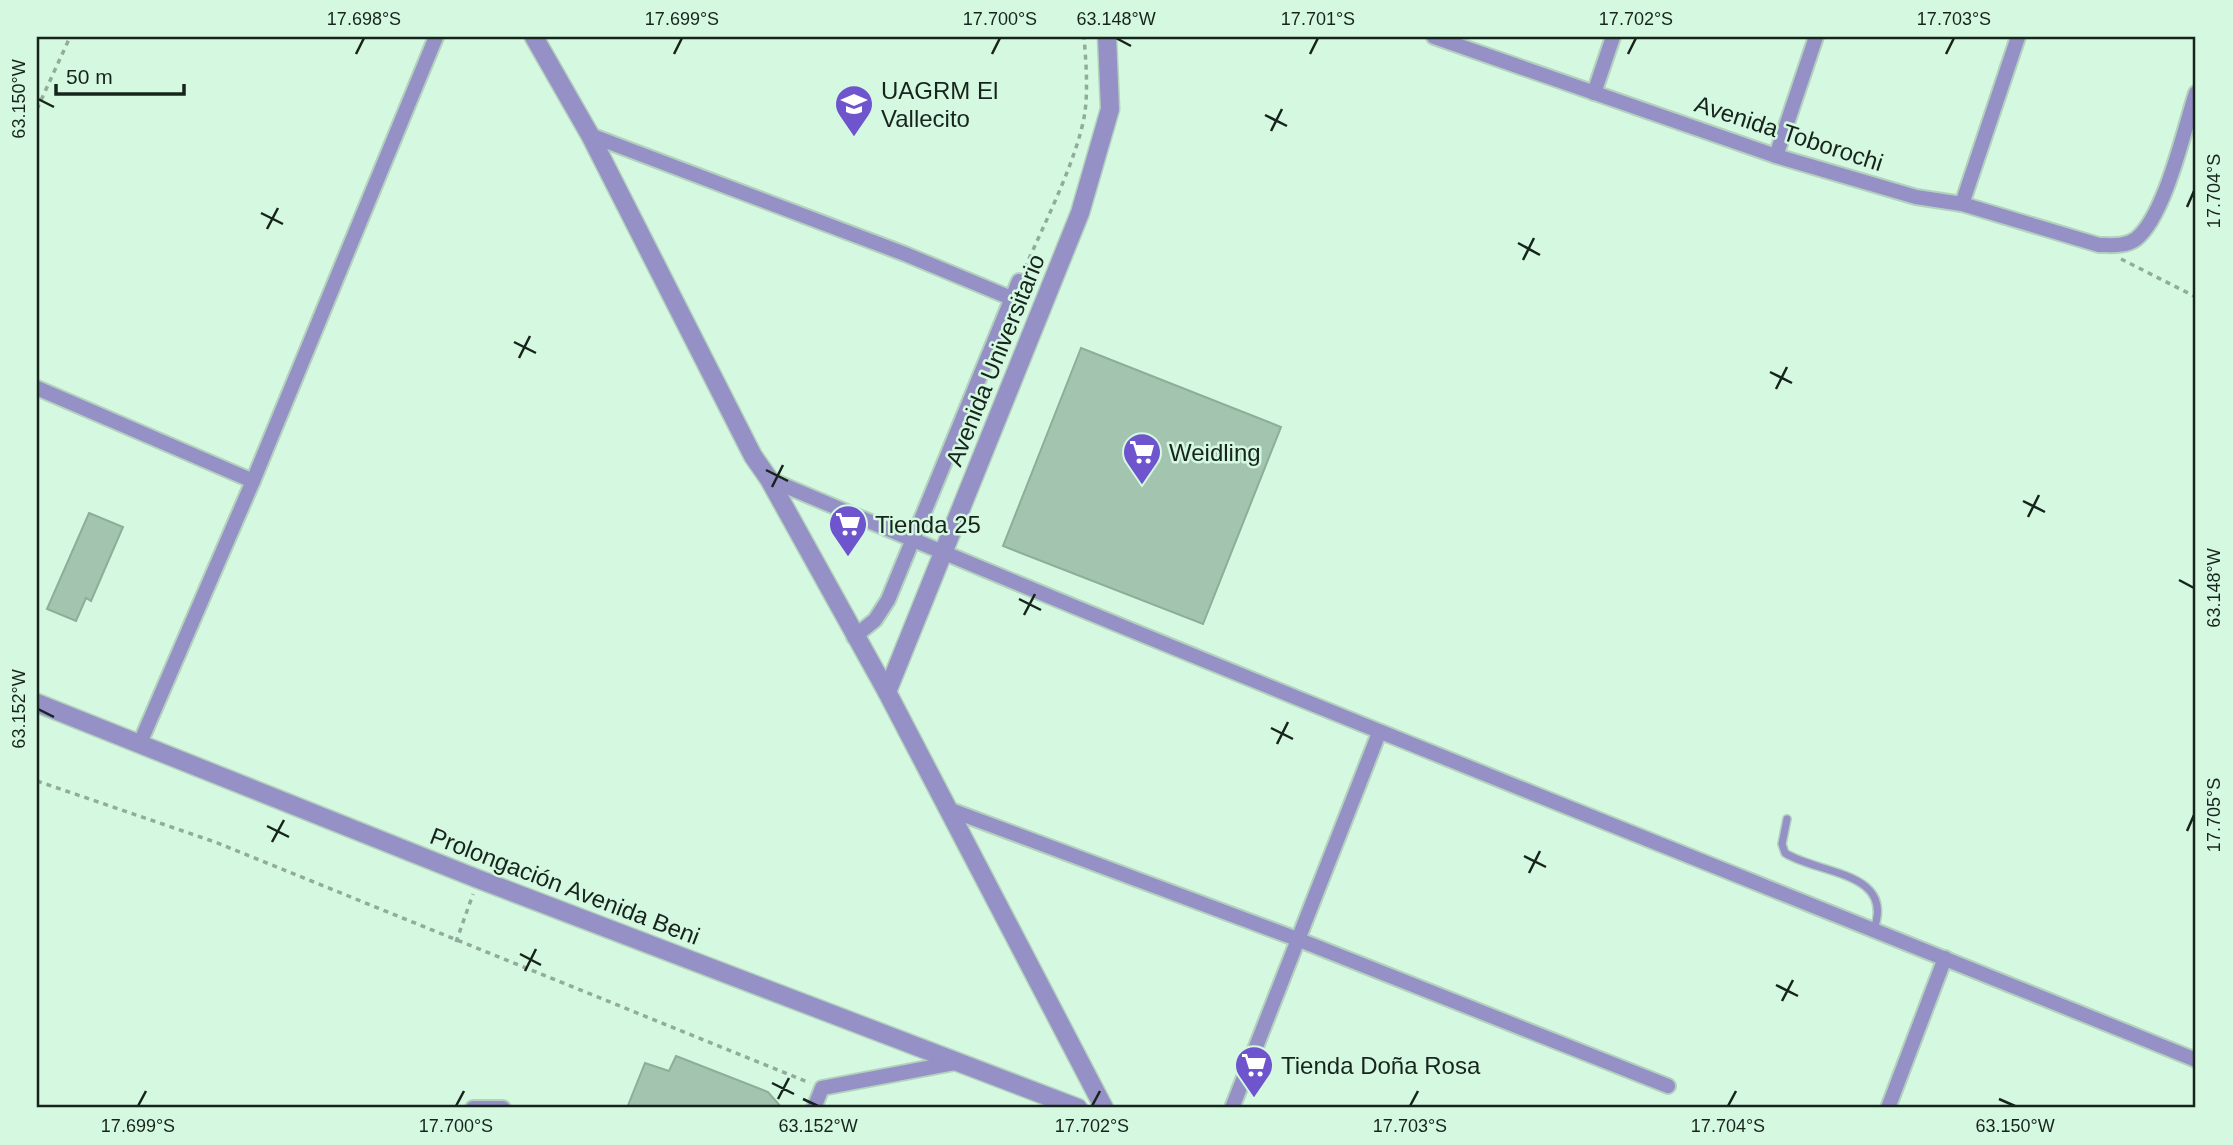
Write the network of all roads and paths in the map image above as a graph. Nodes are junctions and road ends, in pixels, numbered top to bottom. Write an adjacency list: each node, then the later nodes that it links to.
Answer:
1 (70, 37): 12 (path)
2 (436, 37): 22 (street)
3 (534, 37): 13 (street)
4 (1084, 37): 17 (path)
5 (1107, 37): 24 (street, Avenida Universitario)
6 (1434, 37): 10 (street, Avenida Toborochi)
7 (1613, 37): 10 (street)
8 (1816, 37): 14 (street)
9 (2018, 37): 15 (street)
10 (1594, 93): 14 (street, Avenida Toborochi)
11 (2196, 93): 16 (street, Avenida Toborochi)
12 (37, 109)
13 (590, 135): 19 (street); 21 (street)
14 (1776, 156): 15 (street, Avenida Toborochi)
15 (1962, 204): 16 (street, Avenida Toborochi)
16 (2099, 245): 18 (path)
17 (1019, 281): 19 (street)
18 (2196, 297)
19 (1011, 298): 23 (street)
20 (37, 388): 22 (street)
21 (769, 479): 23 (street); 25 (street)
22 (253, 481): 29 (street)
23 (914, 541): 24 (street); 25 (street)
24 (946, 552): 26 (street, Avenida Universitario); 28 (street)
25 (854, 637): 26 (street)
26 (887, 692): 31 (street)
27 (37, 703): 29 (street, Prolongación Avenida Beni)
28 (1379, 733): 34 (street); 35 (street)
29 (140, 743): 33 (street, Prolongación Avenida Beni)
30 (37, 781): 36 (path)
31 (948, 809): 35 (street); 46 (street)
32 (1787, 819): 34 (lane)
33 (478, 879): 36 (path); 39 (street, Prolongación Avenida Beni)
34 (1874, 929): 37 (street)
35 (1297, 939): 40 (street); 47 (street)
36 (456, 942): 41 (path)
37 (1945, 958): 38 (street); 48 (street)
38 (2196, 1060)
39 (959, 1062): 41 (street); 45 (street, Prolongación Avenida Beni)
40 (1668, 1086)
41 (822, 1088): 44 (street)
42 (473, 1108): 43 (street)
43 (503, 1108)
44 (814, 1108)
45 (1079, 1108)
46 (1104, 1108)
47 (1232, 1108)
48 (1888, 1108)

